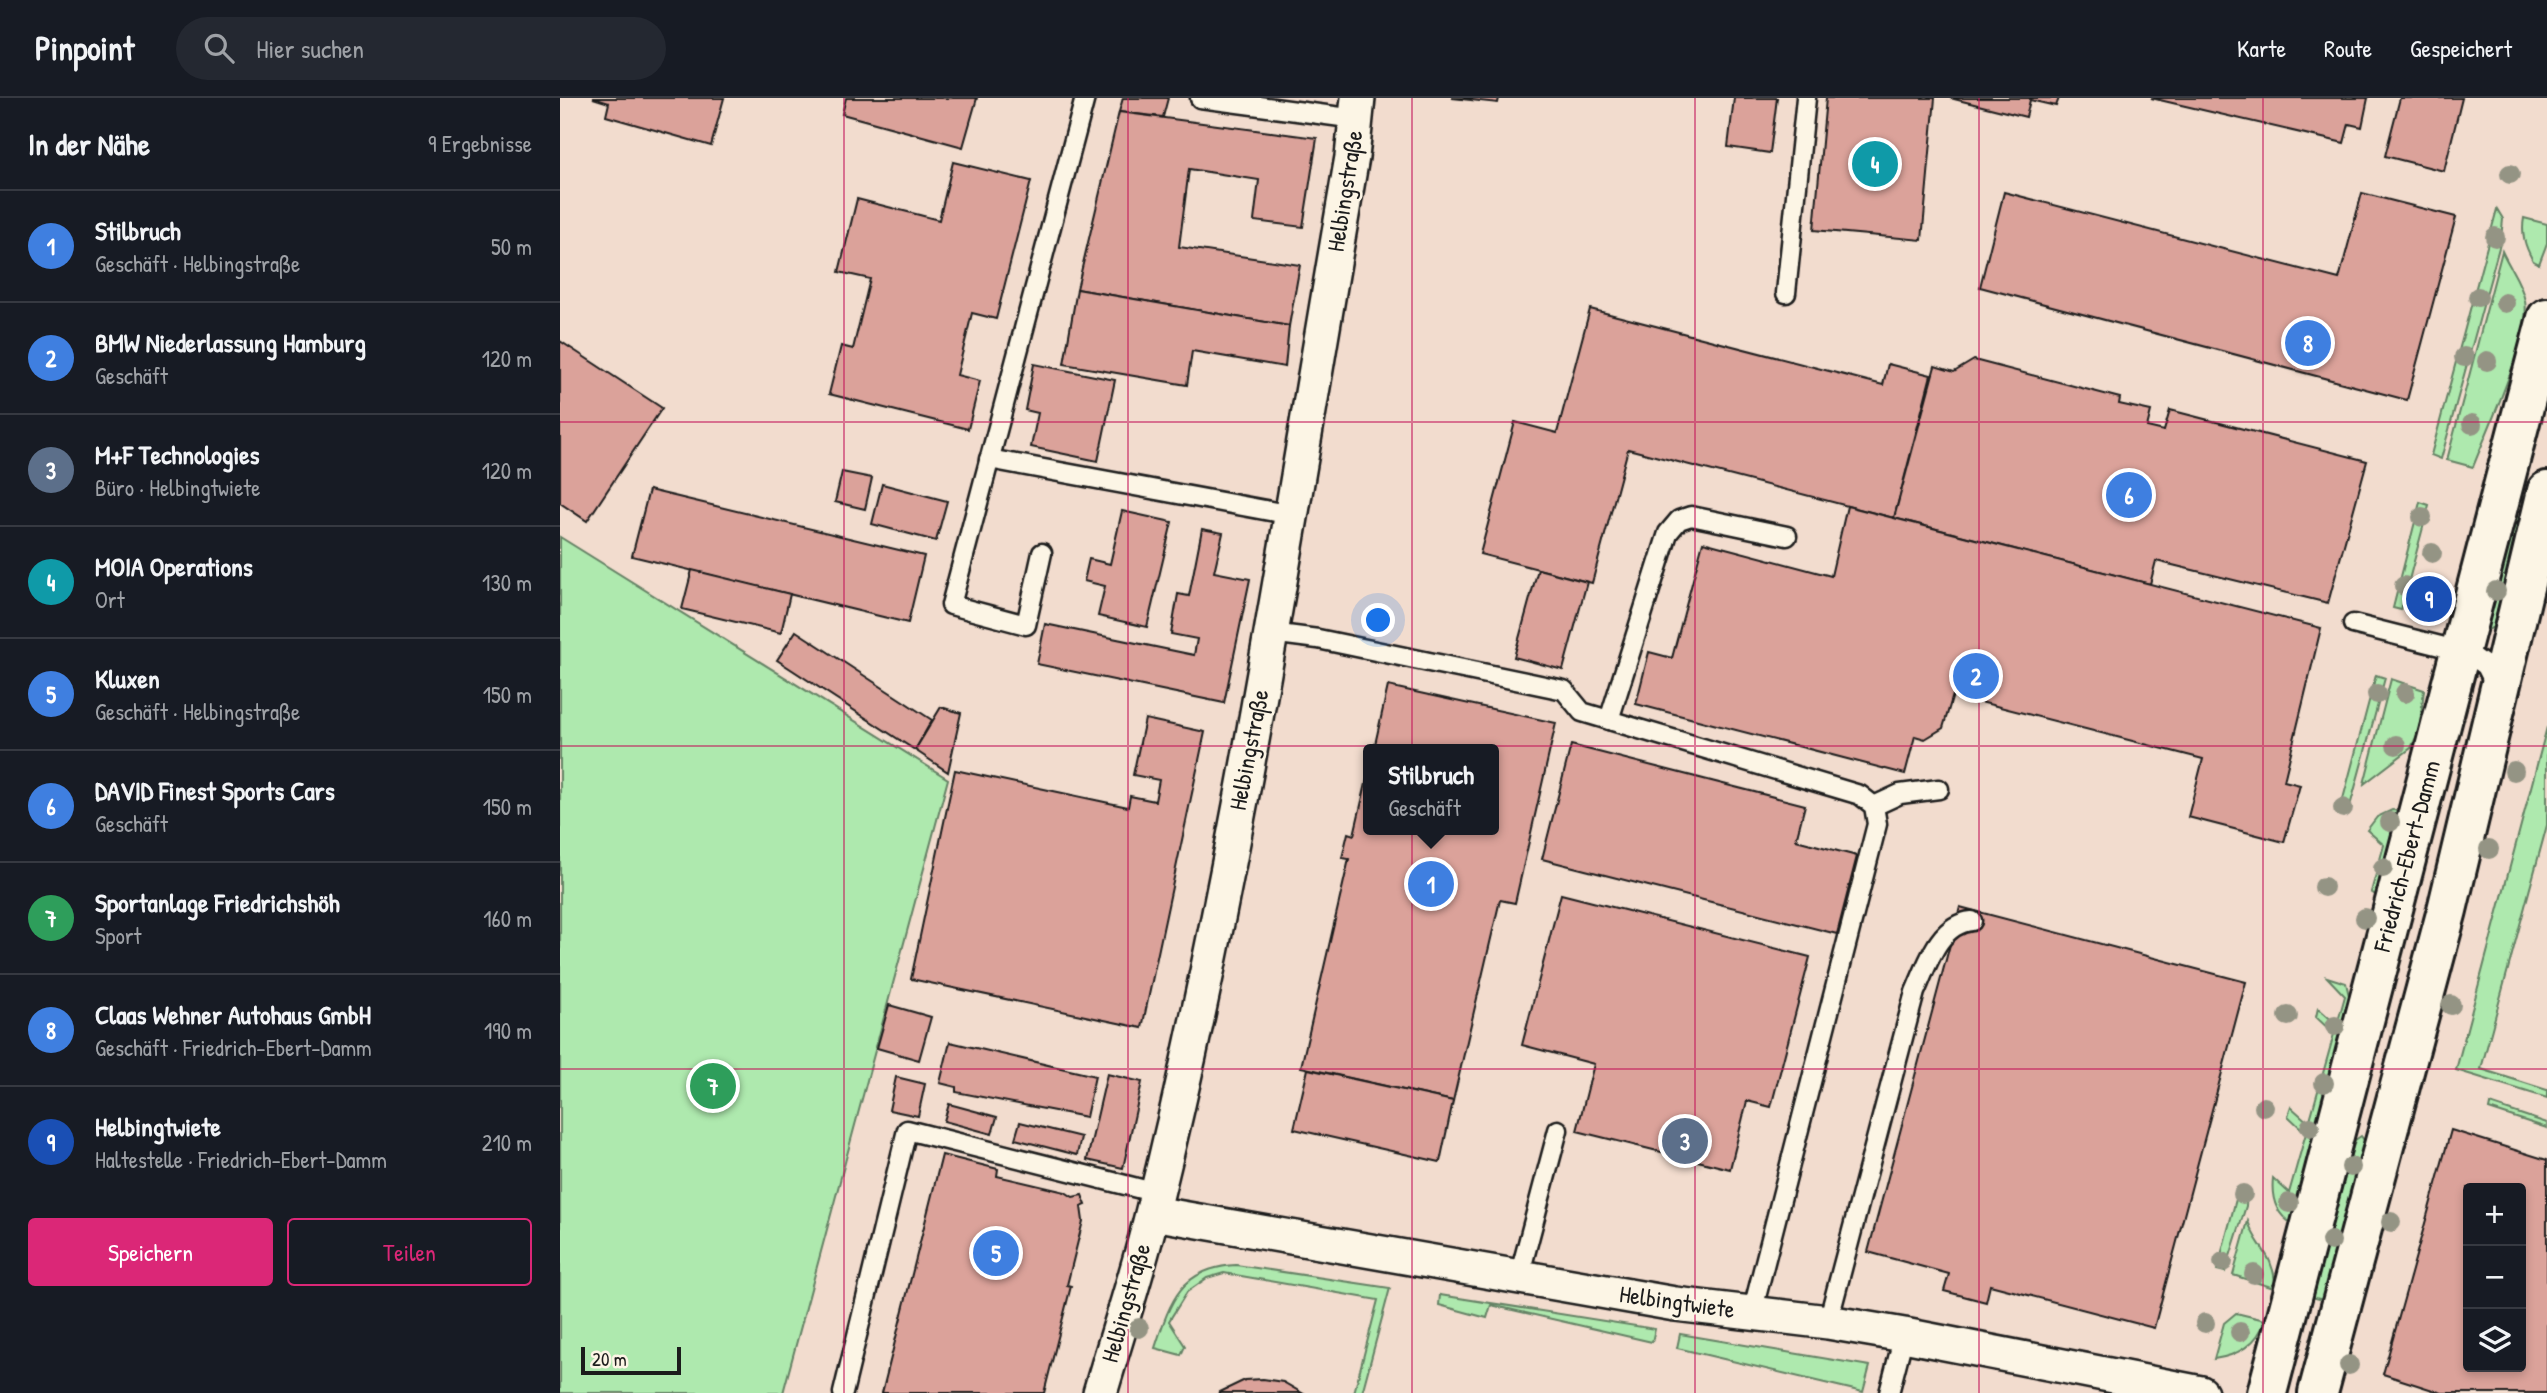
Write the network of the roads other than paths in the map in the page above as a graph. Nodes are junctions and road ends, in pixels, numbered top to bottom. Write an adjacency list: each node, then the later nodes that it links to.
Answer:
1 (1085, 98): 8 (lane)
2 (1200, 98): 4 (lane)
3 (1806, 98): 5 (lane)
4 (1357, 108): 10 (street, Helbingstraße)
5 (1786, 293)
6 (2547, 318): 7 (main road, Friedrich-Ebert-Damm)
7 (2536, 408): 15 (main road, Friedrich-Ebert-Damm)
8 (989, 459): 10 (lane); 12 (lane)
9 (2547, 491): 16 (main road, Friedrich-Ebert-Damm)
10 (1292, 515): 14 (street, Helbingstraße)
11 (1787, 536): 17 (lane)
12 (1042, 553)
13 (2353, 624): 15 (lane)
14 (1271, 633): 17 (lane); 22 (street, Helbingstraße)
15 (2460, 651): 16 (lane); 31 (main road, Friedrich-Ebert-Damm)
16 (2497, 698): 32 (main road, Friedrich-Ebert-Damm)
17 (1609, 720): 19 (lane)
18 (1939, 789): 19 (lane)
19 (1874, 806): 24 (lane)
20 (1972, 921): 25 (lane)
21 (1558, 1130): 23 (lane)
22 (1155, 1203): 23 (street, Helbingtwiete); 27 (lane); 28 (street, Helbingstraße)
23 (1519, 1277): 24 (street, Helbingtwiete)
24 (1752, 1312): 25 (street, Helbingtwiete)
25 (1828, 1322): 26 (street, Helbingtwiete)
26 (1904, 1335): 29 (lane); 30 (street, Helbingtwiete)
27 (843, 1393)
28 (1100, 1393)
29 (1889, 1393)
30 (2201, 1393)
31 (2267, 1393)
32 (2318, 1393)

